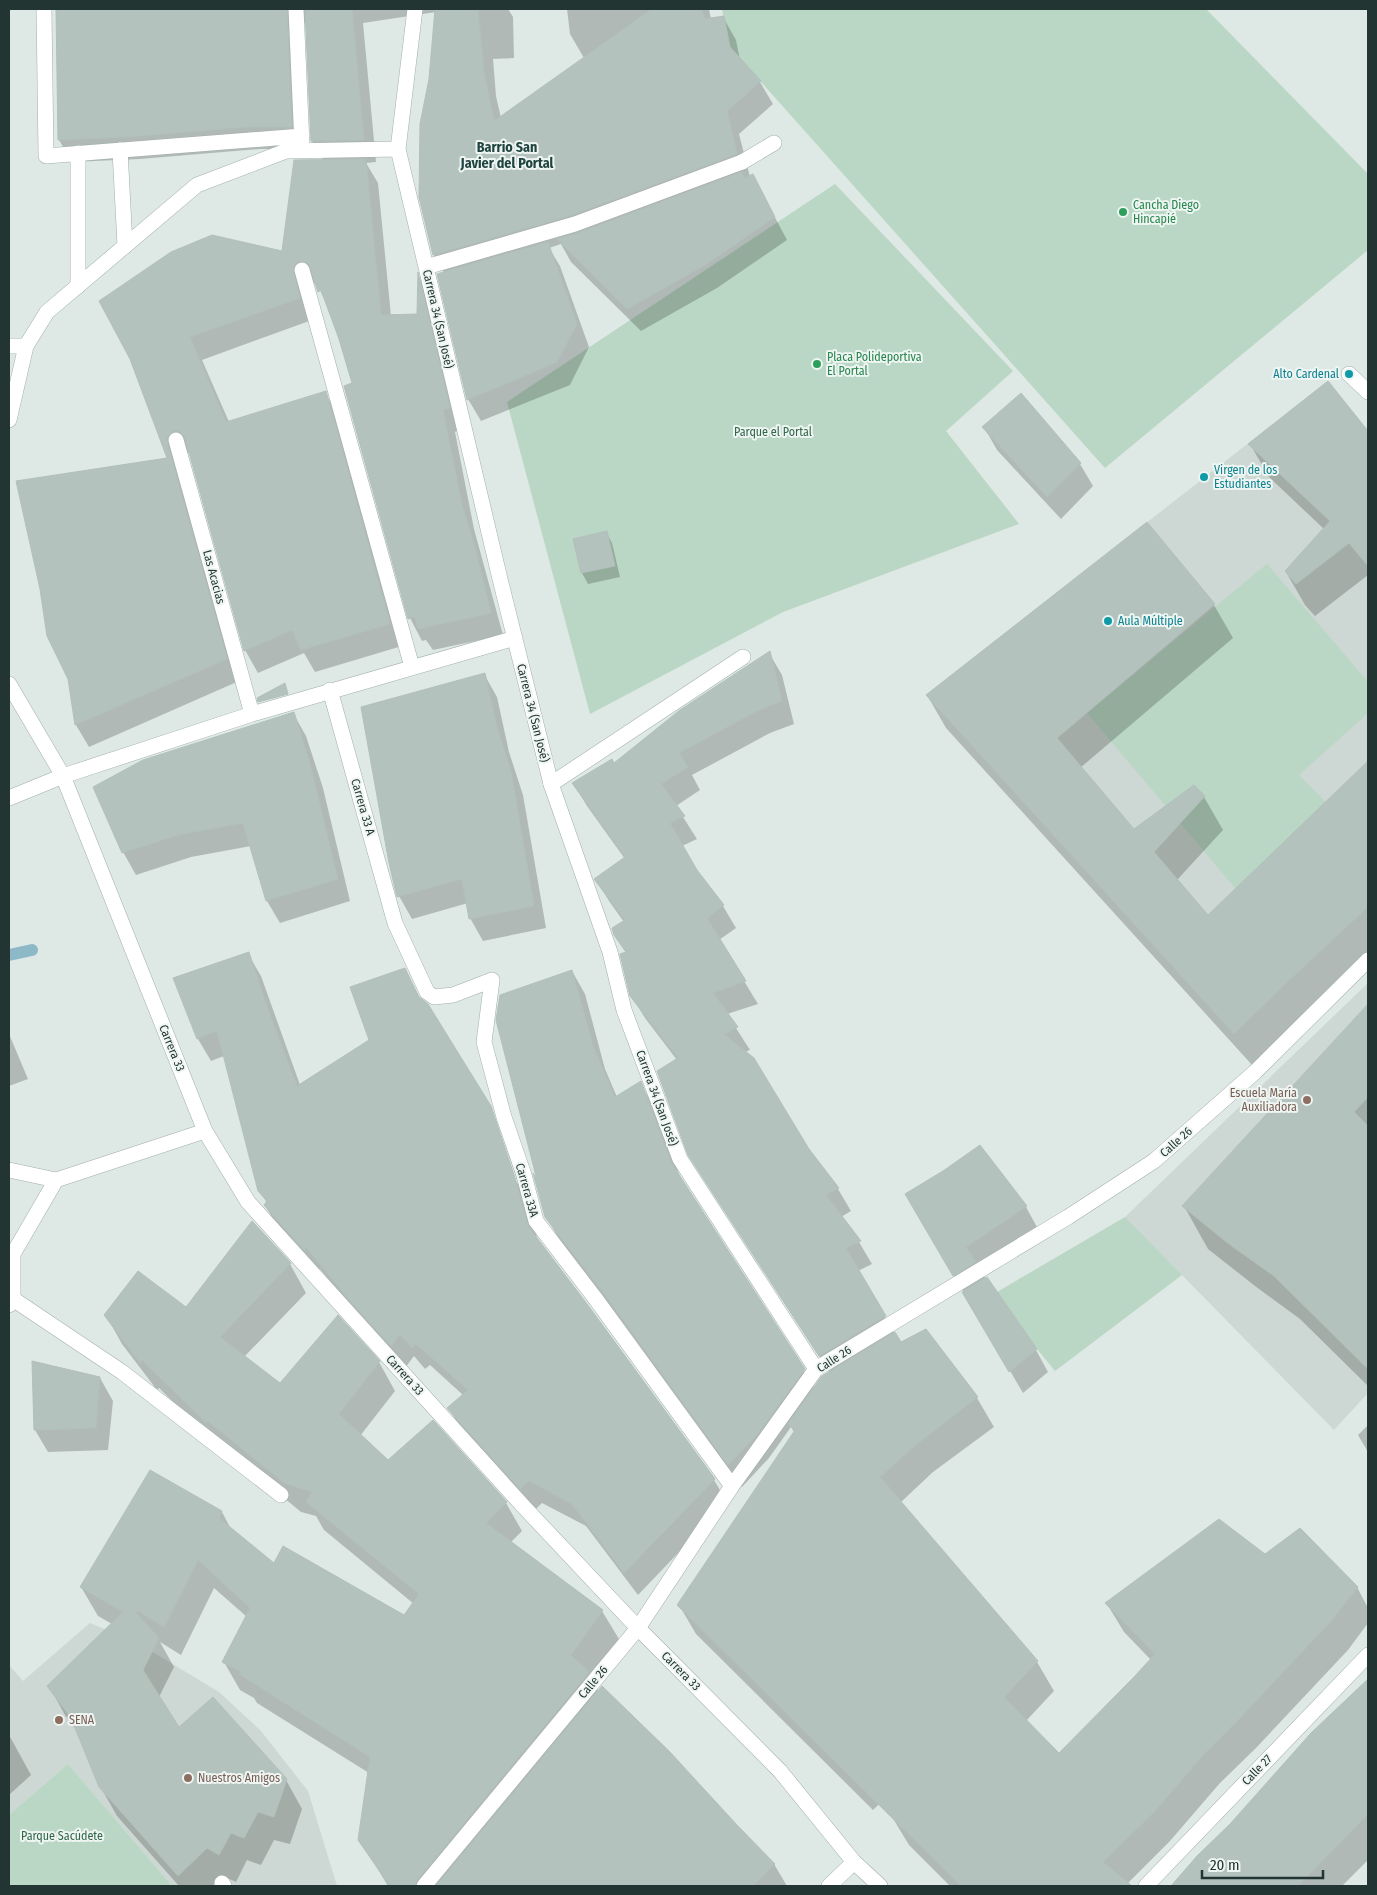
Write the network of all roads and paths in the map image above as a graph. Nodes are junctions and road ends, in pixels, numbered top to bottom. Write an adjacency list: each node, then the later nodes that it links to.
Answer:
1 (44, 9): 8 (street)
2 (296, 9): 5 (street)
3 (415, 9): 6 (street, Carrera 34 (San José))
4 (774, 142): 10 (street)
5 (302, 144): 6 (street); 7 (street); 9 (street)
6 (398, 149): 10 (street, Carrera 34 (San José))
7 (120, 150): 8 (street); 9 (street)
8 (78, 153): 12 (street)
9 (125, 246): 12 (street)
10 (426, 267): 19 (street, Carrera 34 (San José))
11 (302, 270): 21 (street)
12 (78, 286): 14 (street)
13 (9, 346): 14 (street)
14 (26, 346): 17 (street)
15 (1349, 374): 16 (street)
16 (1368, 392)
17 (9, 420)
18 (176, 440): 24 (street, Las Acacias)
19 (515, 638): 21 (street); 26 (street, Carrera 34 (San José))
20 (743, 657): 26 (street)
21 (412, 667): 23 (street)
22 (9, 684): 25 (street, Carrera 33)
23 (330, 690): 24 (street); 28 (street, Carrera 33 A)
24 (252, 714): 25 (street)
25 (63, 776): 27 (street); 30 (street, Carrera 33)
26 (551, 784): 34 (street, Carrera 34 (San José))
27 (9, 798)
28 (395, 923): 35 (street, Carrera 33A)
29 (1368, 960): 34 (street, Calle 26)
30 (206, 1131): 32 (street); 37 (street, Carrera 33)
31 (9, 1170): 32 (street)
32 (56, 1180): 33 (street)
33 (11, 1302): 36 (street)
34 (816, 1369): 35 (street, Calle 26)
35 (732, 1486): 37 (street, Calle 26)
36 (281, 1495)
37 (638, 1628): 39 (street, Carrera 33); 40 (street, Calle 26)
38 (1368, 1655): 43 (street, Calle 27)
39 (854, 1862): 41 (street); 42 (street, Carrera 33)
40 (424, 1886)
41 (829, 1886)
42 (880, 1886)
43 (1146, 1886)

